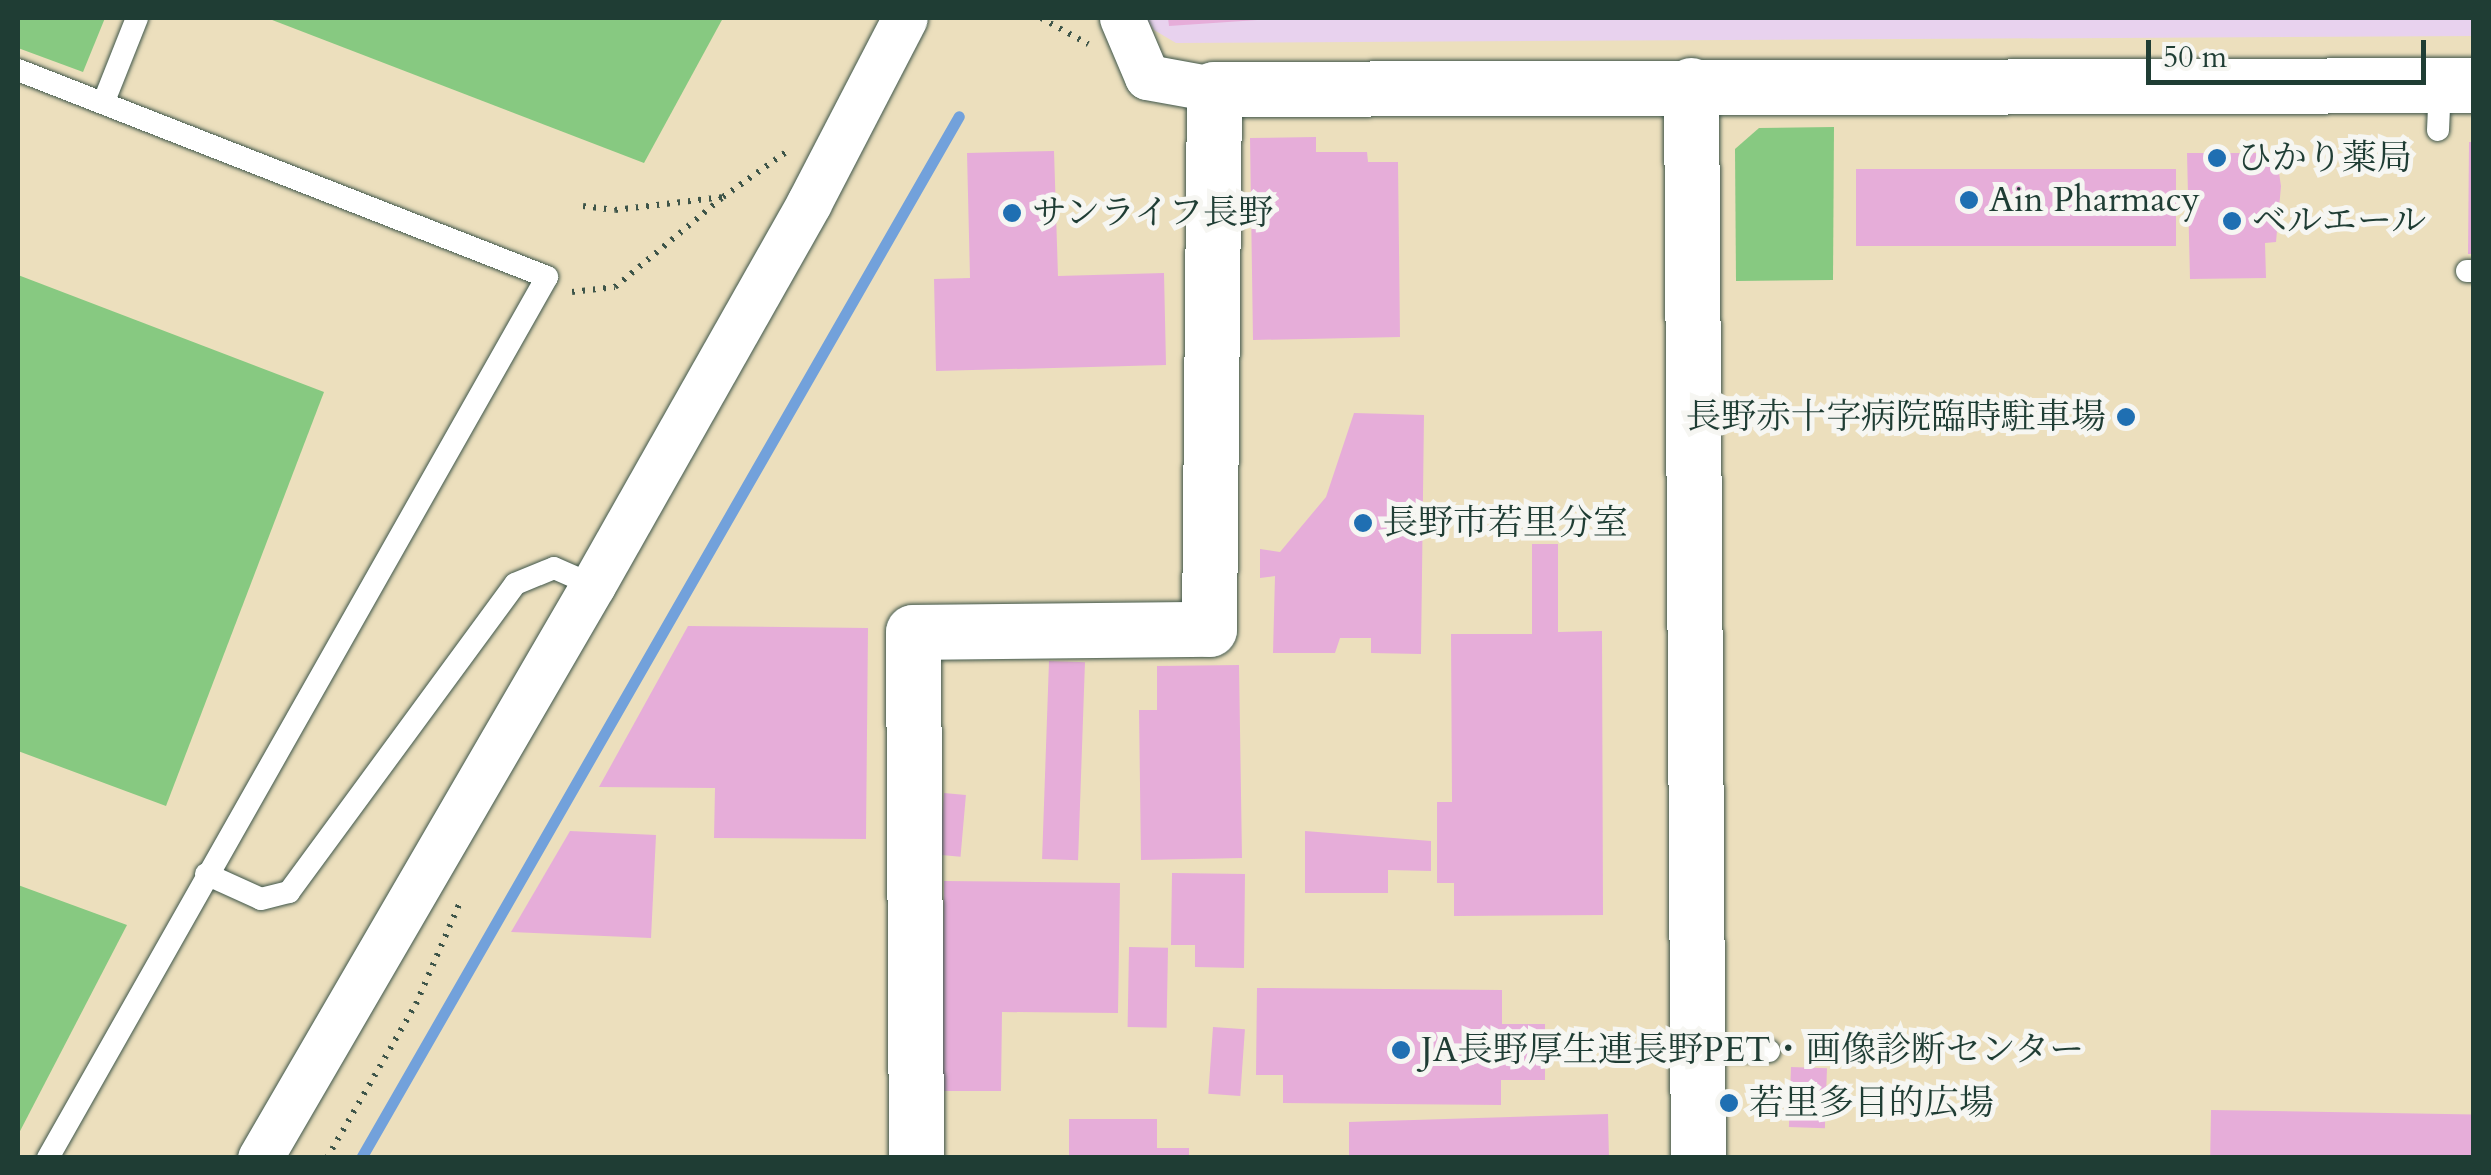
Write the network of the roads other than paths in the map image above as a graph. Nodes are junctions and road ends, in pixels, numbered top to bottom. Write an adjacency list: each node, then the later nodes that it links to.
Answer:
1 (137, 18): 8 (lane)
2 (905, 18): 9 (street)
3 (1122, 18): 6 (street)
4 (18, 70): 8 (lane)
5 (1691, 85): 6 (street); 7 (street); 11 (street)
6 (1214, 88): 15 (street)
7 (2450, 100)
8 (104, 101): 10 (lane)
9 (592, 586): 10 (lane); 14 (street)
10 (206, 874): 13 (lane)
11 (1698, 1051): 12 (lane); 16 (street)
12 (1769, 1051)
13 (48, 1158)
14 (260, 1158)
15 (916, 1158)
16 (1698, 1158)

